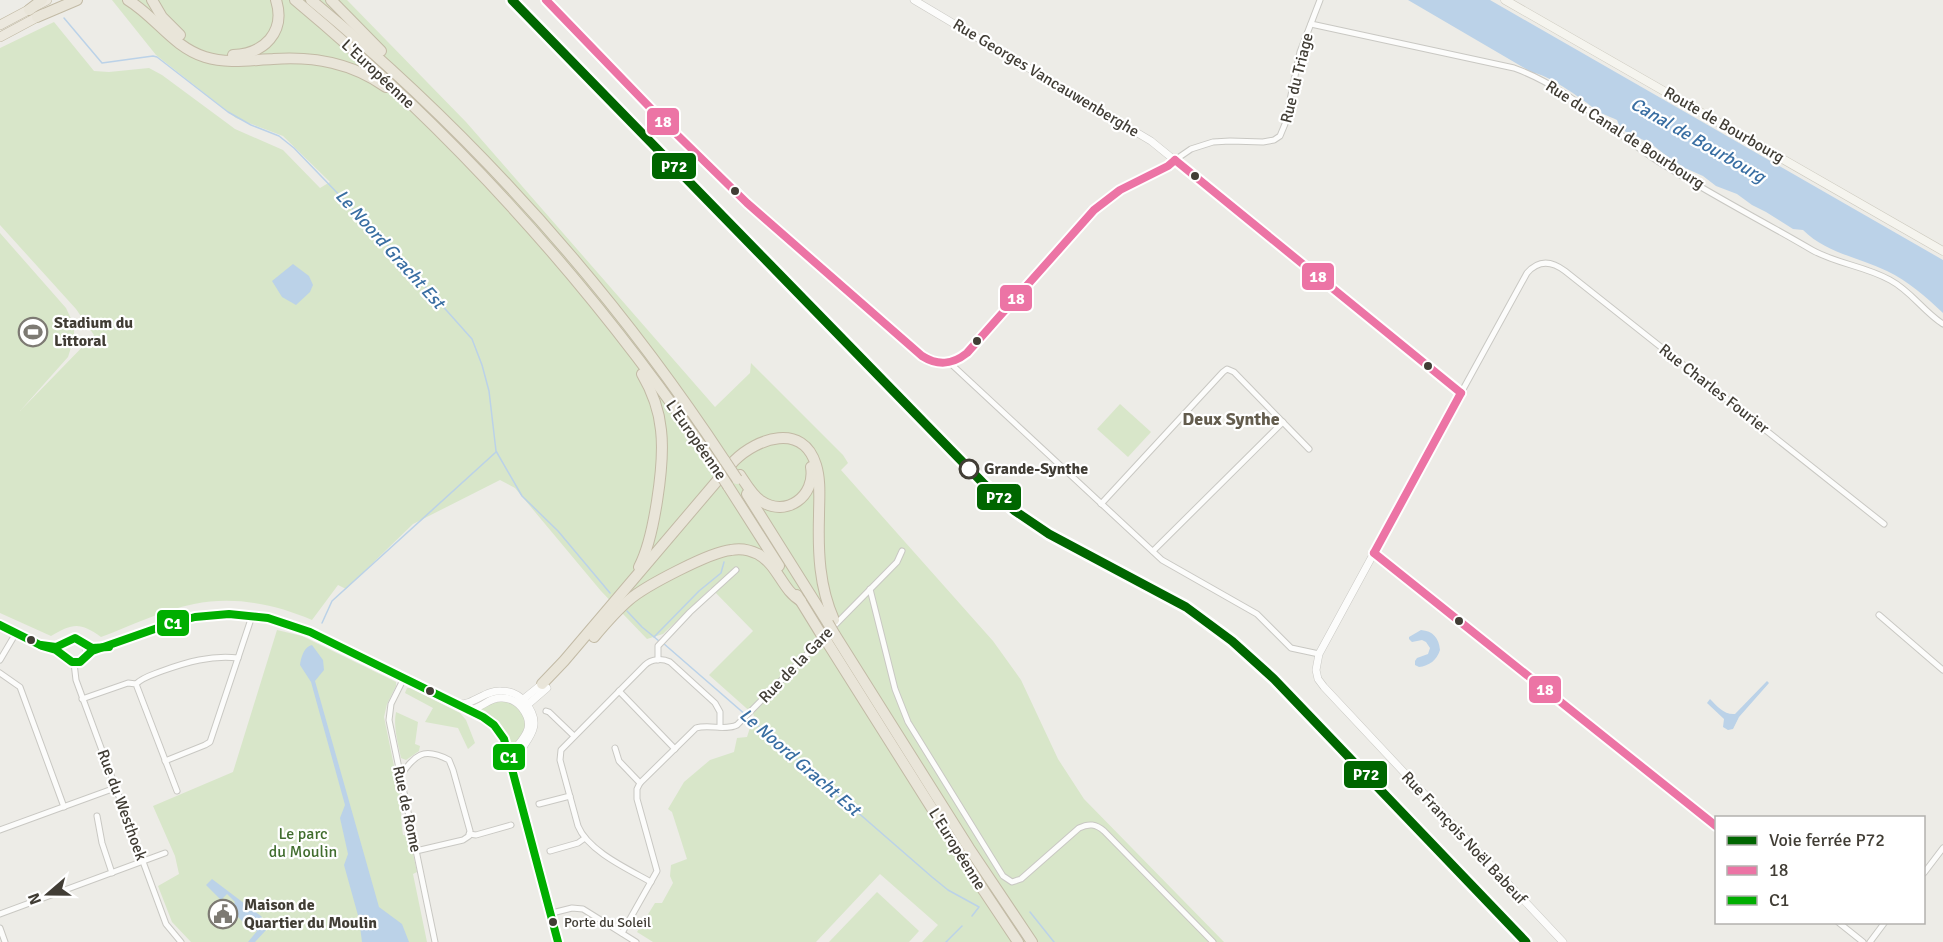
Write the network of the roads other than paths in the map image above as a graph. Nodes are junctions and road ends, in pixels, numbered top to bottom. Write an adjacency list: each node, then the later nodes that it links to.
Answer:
1 (42, 0): 15 (highway)
2 (47, 0): 15 (highway)
3 (68, 0): 15 (highway)
4 (77, 0): 15 (highway)
5 (129, 0): 20 (highway)
6 (152, 0): 7 (highway)
7 (276, 0)
8 (295, 0): 20 (highway, L'Européenne)
9 (311, 0): 19 (highway, L'Européenne)
10 (331, 0): 19 (highway)
11 (546, 0): 25 (street)
12 (914, 0): 21 (street, Rue Georges Vancauwenberghe)
13 (1320, 0): 16 (street, Rue du Triage)
14 (1505, 0): 22 (main road, Route de Bourbourg)
15 (33, 13): 17 (highway); 18 (highway)
16 (1311, 24): 21 (street, Rue du Triage); 24 (street, Rue du Canal de Bourbourg)
17 (0, 25)
18 (0, 37)
19 (448, 124): 29 (highway, L'Européenne)
20 (443, 135): 23 (highway, L'Européenne)
21 (1175, 160): 25 (street, Rue du Triage); 26 (street, Rue Georges Vancauwenberghe)
22 (1943, 251)
23 (599, 308): 29 (highway, L'Européenne); 38 (highway)
24 (1943, 324)
25 (950, 363): 31 (street)
26 (1461, 393): 32 (street, Rue Charles Fourier); 35 (street)
27 (1283, 422): 28 (street); 31 (street); 34 (street)
28 (1309, 449)
29 (723, 463): 30 (highway, L'Européenne, bridge); 30 (highway, bridge)
30 (735, 480): 39 (highway, L'Européenne); 42 (highway, L'Européenne); 44 (highway)
31 (1101, 504): 34 (street)
32 (1884, 524)
33 (902, 551): 37 (street, Rue de la Gare)
34 (1153, 551): 51 (street)
35 (1374, 553): 51 (street); 83 (street)
36 (736, 570): 56 (street)
37 (870, 589): 67 (street, Rue de la Gare); 112 (street)
38 (621, 595): 42 (highway); 62 (highway)
39 (801, 601): 44 (highway); 46 (highway, L'Européenne)
40 (1879, 615): 58 (street)
41 (252, 616): 50 (street); 54 (street); 60 (street)
42 (831, 621): 46 (highway, L'Européenne, bridge)
43 (0, 625): 45 (street)
44 (600, 630): 62 (highway)
45 (16, 633): 49 (street); 55 (street)
46 (831, 636): 95 (highway, L'Européenne); 111 (highway, L'Européenne)
47 (64, 644): 48 (street); 49 (street); 53 (street)
48 (86, 645): 50 (street); 52 (street)
49 (48, 647): 53 (street)
50 (100, 649): 52 (street)
51 (1319, 654): 113 (street, Rue François Noël Babeuf)
52 (86, 655): 57 (street)
53 (64, 657): 57 (street)
54 (238, 658): 61 (street); 71 (street)
55 (0, 660)
56 (658, 660): 63 (street); 67 (street)
57 (74, 663): 64 (street, Rue du Westhoek)
58 (1943, 670)
59 (0, 673): 80 (street)
60 (404, 678): 65 (street); 72 (street, Rue de Rome)
61 (136, 684): 64 (street); 71 (street)
62 (545, 686): 65 (street)
63 (619, 691): 68 (street); 70 (street)
64 (82, 699): 76 (street, Rue du Westhoek)
65 (523, 704): 96 (street)
66 (546, 711): 68 (street)
67 (720, 727): 70 (street, Rue de la Gare)
68 (574, 736): 78 (street)
69 (615, 748): 75 (street)
70 (675, 749): 75 (street, Rue de la Gare)
71 (165, 760): 77 (street)
72 (397, 760): 73 (street); 74 (street, Rue de Rome)
73 (411, 761): 74 (street); 85 (street)
74 (400, 776): 88 (street, Rue de Rome)
75 (640, 783): 94 (street)
76 (116, 788): 80 (street); 91 (street, Rue du Westhoek)
77 (177, 791)
78 (570, 796): 79 (street); 86 (street)
79 (539, 804)
80 (64, 807): 84 (street)
81 (97, 816): 93 (street)
82 (511, 825): 85 (street)
83 (1715, 825)
84 (0, 830)
85 (469, 834): 88 (street)
86 (585, 838): 89 (street); 94 (street)
87 (1943, 848): 92 (street)
88 (416, 851): 106 (street, Rue de Rome)
89 (550, 851)
90 (165, 853): 91 (street)
91 (142, 861): 93 (street); 104 (street, Rue du Westhoek)
92 (1925, 870)
93 (112, 873): 97 (street)
94 (651, 882): 103 (street)
95 (984, 891): 98 (highway); 110 (highway, L'Européenne)
96 (552, 913): 102 (street); 103 (street)
97 (0, 914)
98 (990, 915)
99 (1840, 924): 114 (street)
100 (1884, 924): 115 (street)
101 (0, 928): 105 (street)
102 (557, 933): 107 (street); 108 (street)
103 (622, 933): 109 (street)
104 (177, 941)
105 (5, 942)
106 (435, 942)
107 (558, 942)
108 (564, 942)
109 (636, 942)
110 (1018, 942)
111 (1032, 942)
112 (1213, 942)
113 (1563, 942)
114 (1863, 942)
115 (1870, 942)

